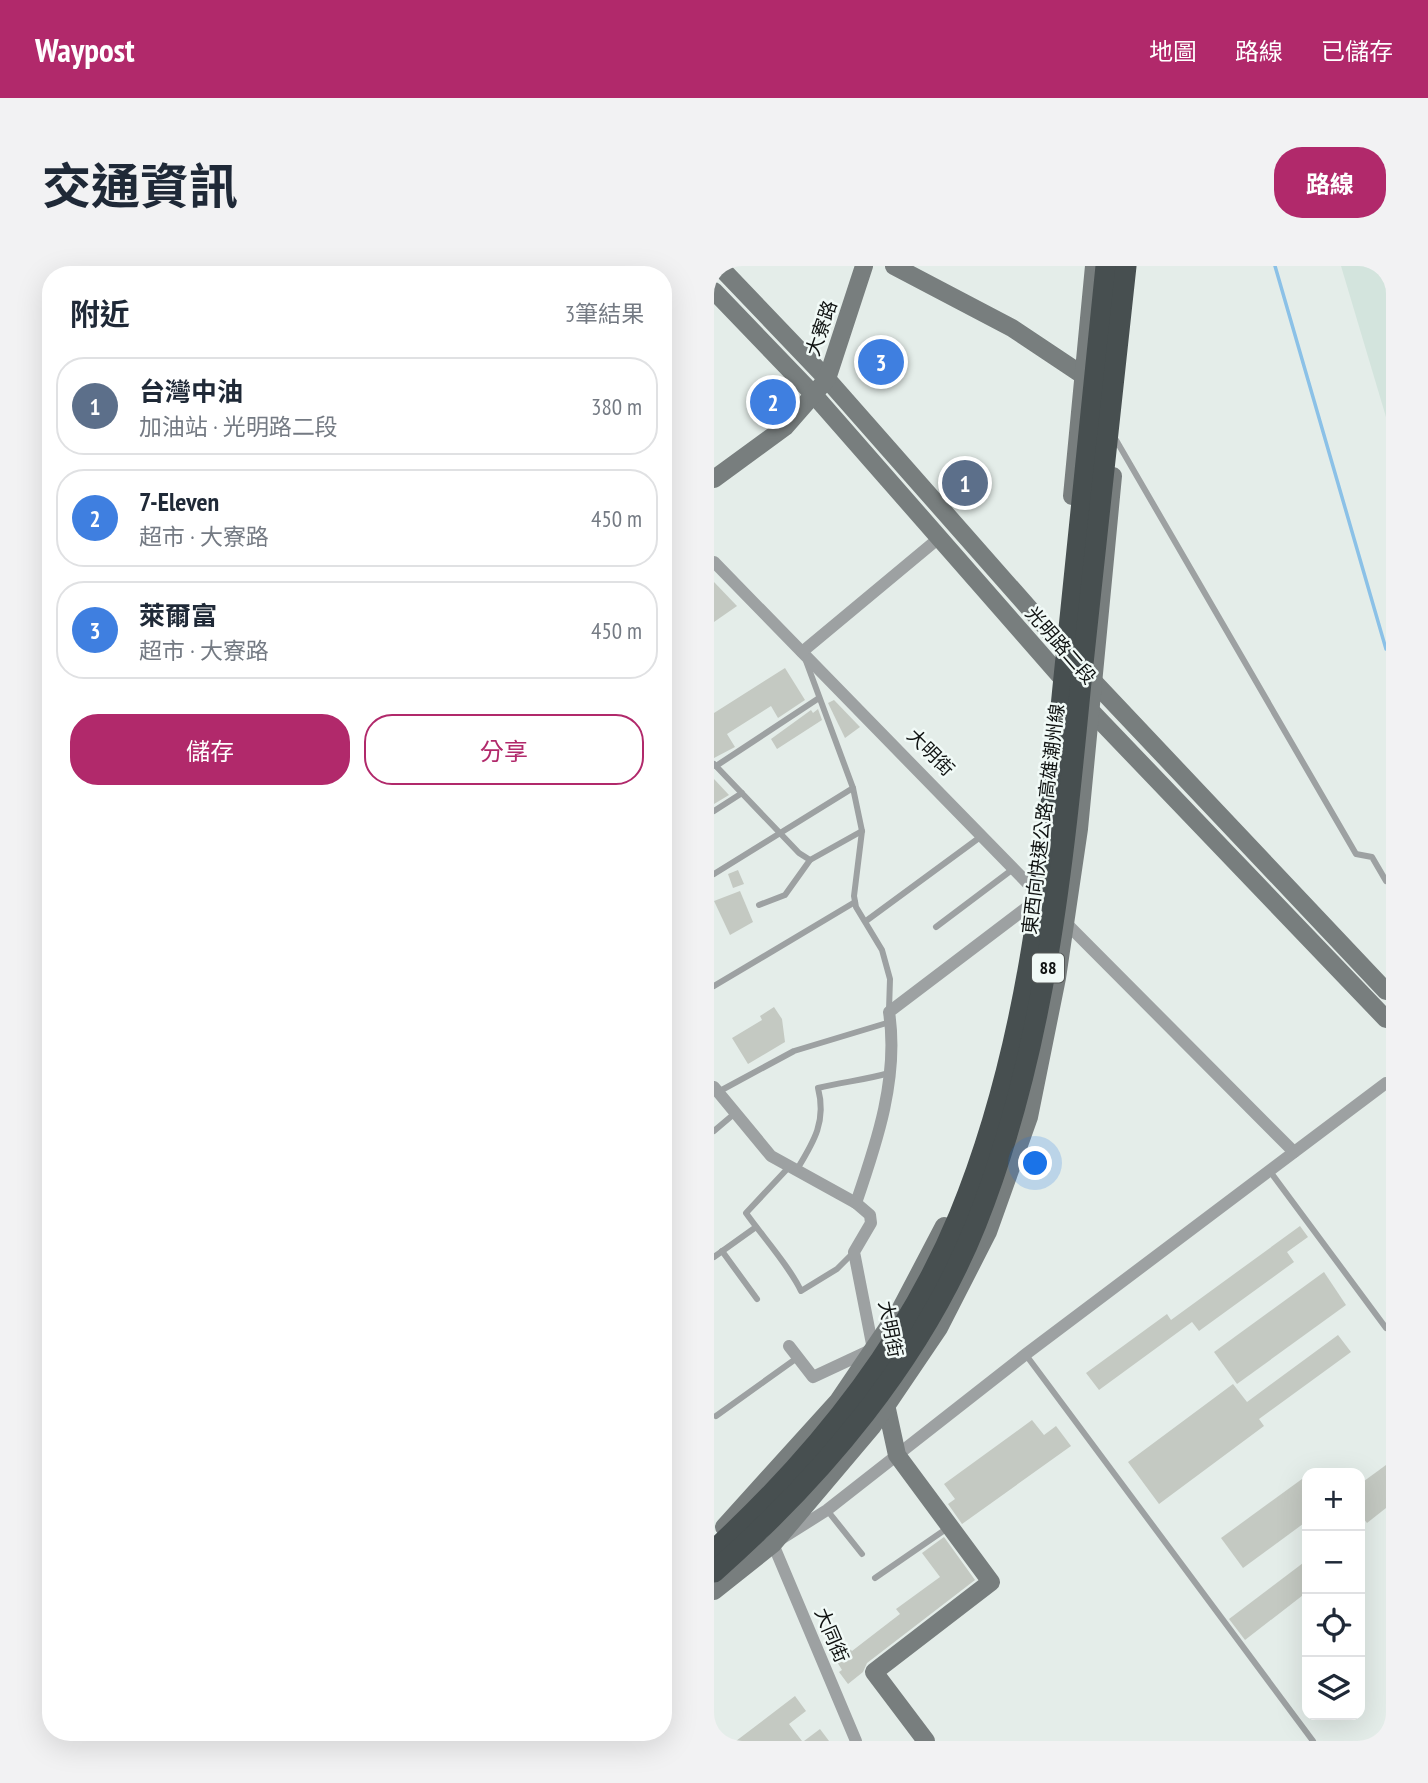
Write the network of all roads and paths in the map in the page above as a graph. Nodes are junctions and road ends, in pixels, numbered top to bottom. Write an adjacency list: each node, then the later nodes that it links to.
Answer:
1 (719, 266): 10 (street, 光明路二段)
2 (864, 266): 10 (street, 大寮路)
3 (894, 266): 9 (street)
4 (1094, 266): 9 (street)
5 (1106, 266): 71 (highway, 東西向快速公路 高雄潮州線 / 88, bridge)
6 (1126, 266): 73 (highway, 東西向快速公路 高雄潮州線 / 88, bridge)
7 (1136, 266): 12 (street)
8 (714, 291): 11 (street, 光明路二段)
9 (1084, 376): 12 (street); 18 (street)
10 (827, 379): 11 (street, 大寮路); 14 (street, 光明路二段)
11 (814, 395): 13 (street, 大寮路); 15 (street, 光明路二段)
12 (1116, 440): 21 (street); 34 (lane)
13 (714, 479)
14 (936, 503): 15 (street); 18 (street, 光明路二段)
15 (921, 518): 16 (street, 光明路二段)
16 (939, 538): 19 (street); 20 (street, 光明路二段)
17 (714, 562): 19 (street, 大明街)
18 (1058, 640): 20 (street); 21 (street, 光明路二段)
19 (802, 653): 22 (lane); 30 (street, 大明街)
20 (1056, 671): 23 (street, 光明路二段); 35 (street)
21 (1094, 682): 23 (street); 42 (street, 光明路二段)
22 (819, 698): 24 (lane); 25 (lane)
23 (1090, 710): 39 (street); 44 (street, 光明路二段)
24 (715, 765): 26 (lane)
25 (853, 788): 28 (lane); 29 (lane)
26 (742, 793): 27 (lane); 29 (lane)
27 (714, 811)
28 (862, 831): 31 (lane); 36 (lane)
29 (780, 833): 31 (lane); 33 (lane)
30 (983, 835): 32 (street, 大明街); 38 (lane)
31 (810, 860): 37 (lane)
32 (1014, 868): 35 (street, 大明街); 40 (lane)
33 (714, 874)
34 (1386, 881)
35 (1031, 897): 39 (street, 大明街); 43 (street); 61 (street)
36 (855, 902): 38 (lane); 41 (lane)
37 (759, 905)
38 (866, 921): 43 (lane)
39 (1065, 922): 50 (street, 大明街); 64 (street)
40 (936, 927)
41 (714, 986)
42 (1386, 991)
43 (889, 1017): 45 (street); 47 (lane)
44 (1386, 1019)
45 (889, 1073): 51 (lane); 53 (street)
46 (1386, 1083): 50 (street)
47 (716, 1089): 48 (street)
48 (734, 1114): 49 (lane); 51 (street)
49 (714, 1131)
50 (1294, 1152): 52 (street)
51 (792, 1169): 53 (street); 54 (lane)
52 (1269, 1170): 59 (lane); 62 (street)
53 (856, 1203): 56 (street)
54 (756, 1227): 55 (lane); 56 (lane)
55 (722, 1251): 57 (lane); 58 (lane)
56 (854, 1252): 61 (street, 大明街)
57 (714, 1257)
58 (757, 1299)
59 (1386, 1328)
60 (789, 1346): 63 (street)
61 (873, 1349): 63 (street); 64 (street, 大明街); 69 (street)
62 (1026, 1354): 66 (street); 78 (lane)
63 (798, 1357): 65 (lane)
64 (886, 1406): 66 (street, 大明街); 70 (street)
65 (716, 1416)
66 (897, 1455): 67 (street); 68 (street, 大明街)
67 (827, 1510): 70 (street); 72 (lane)
68 (950, 1526): 74 (lane); 77 (street, 大明街)
69 (714, 1536)
70 (773, 1544): 75 (street); 76 (street, 大同街)
71 (714, 1549)
72 (862, 1554)
73 (714, 1572)
74 (875, 1578)
75 (714, 1591)
76 (856, 1741)
77 (926, 1741)
78 (1313, 1741)

